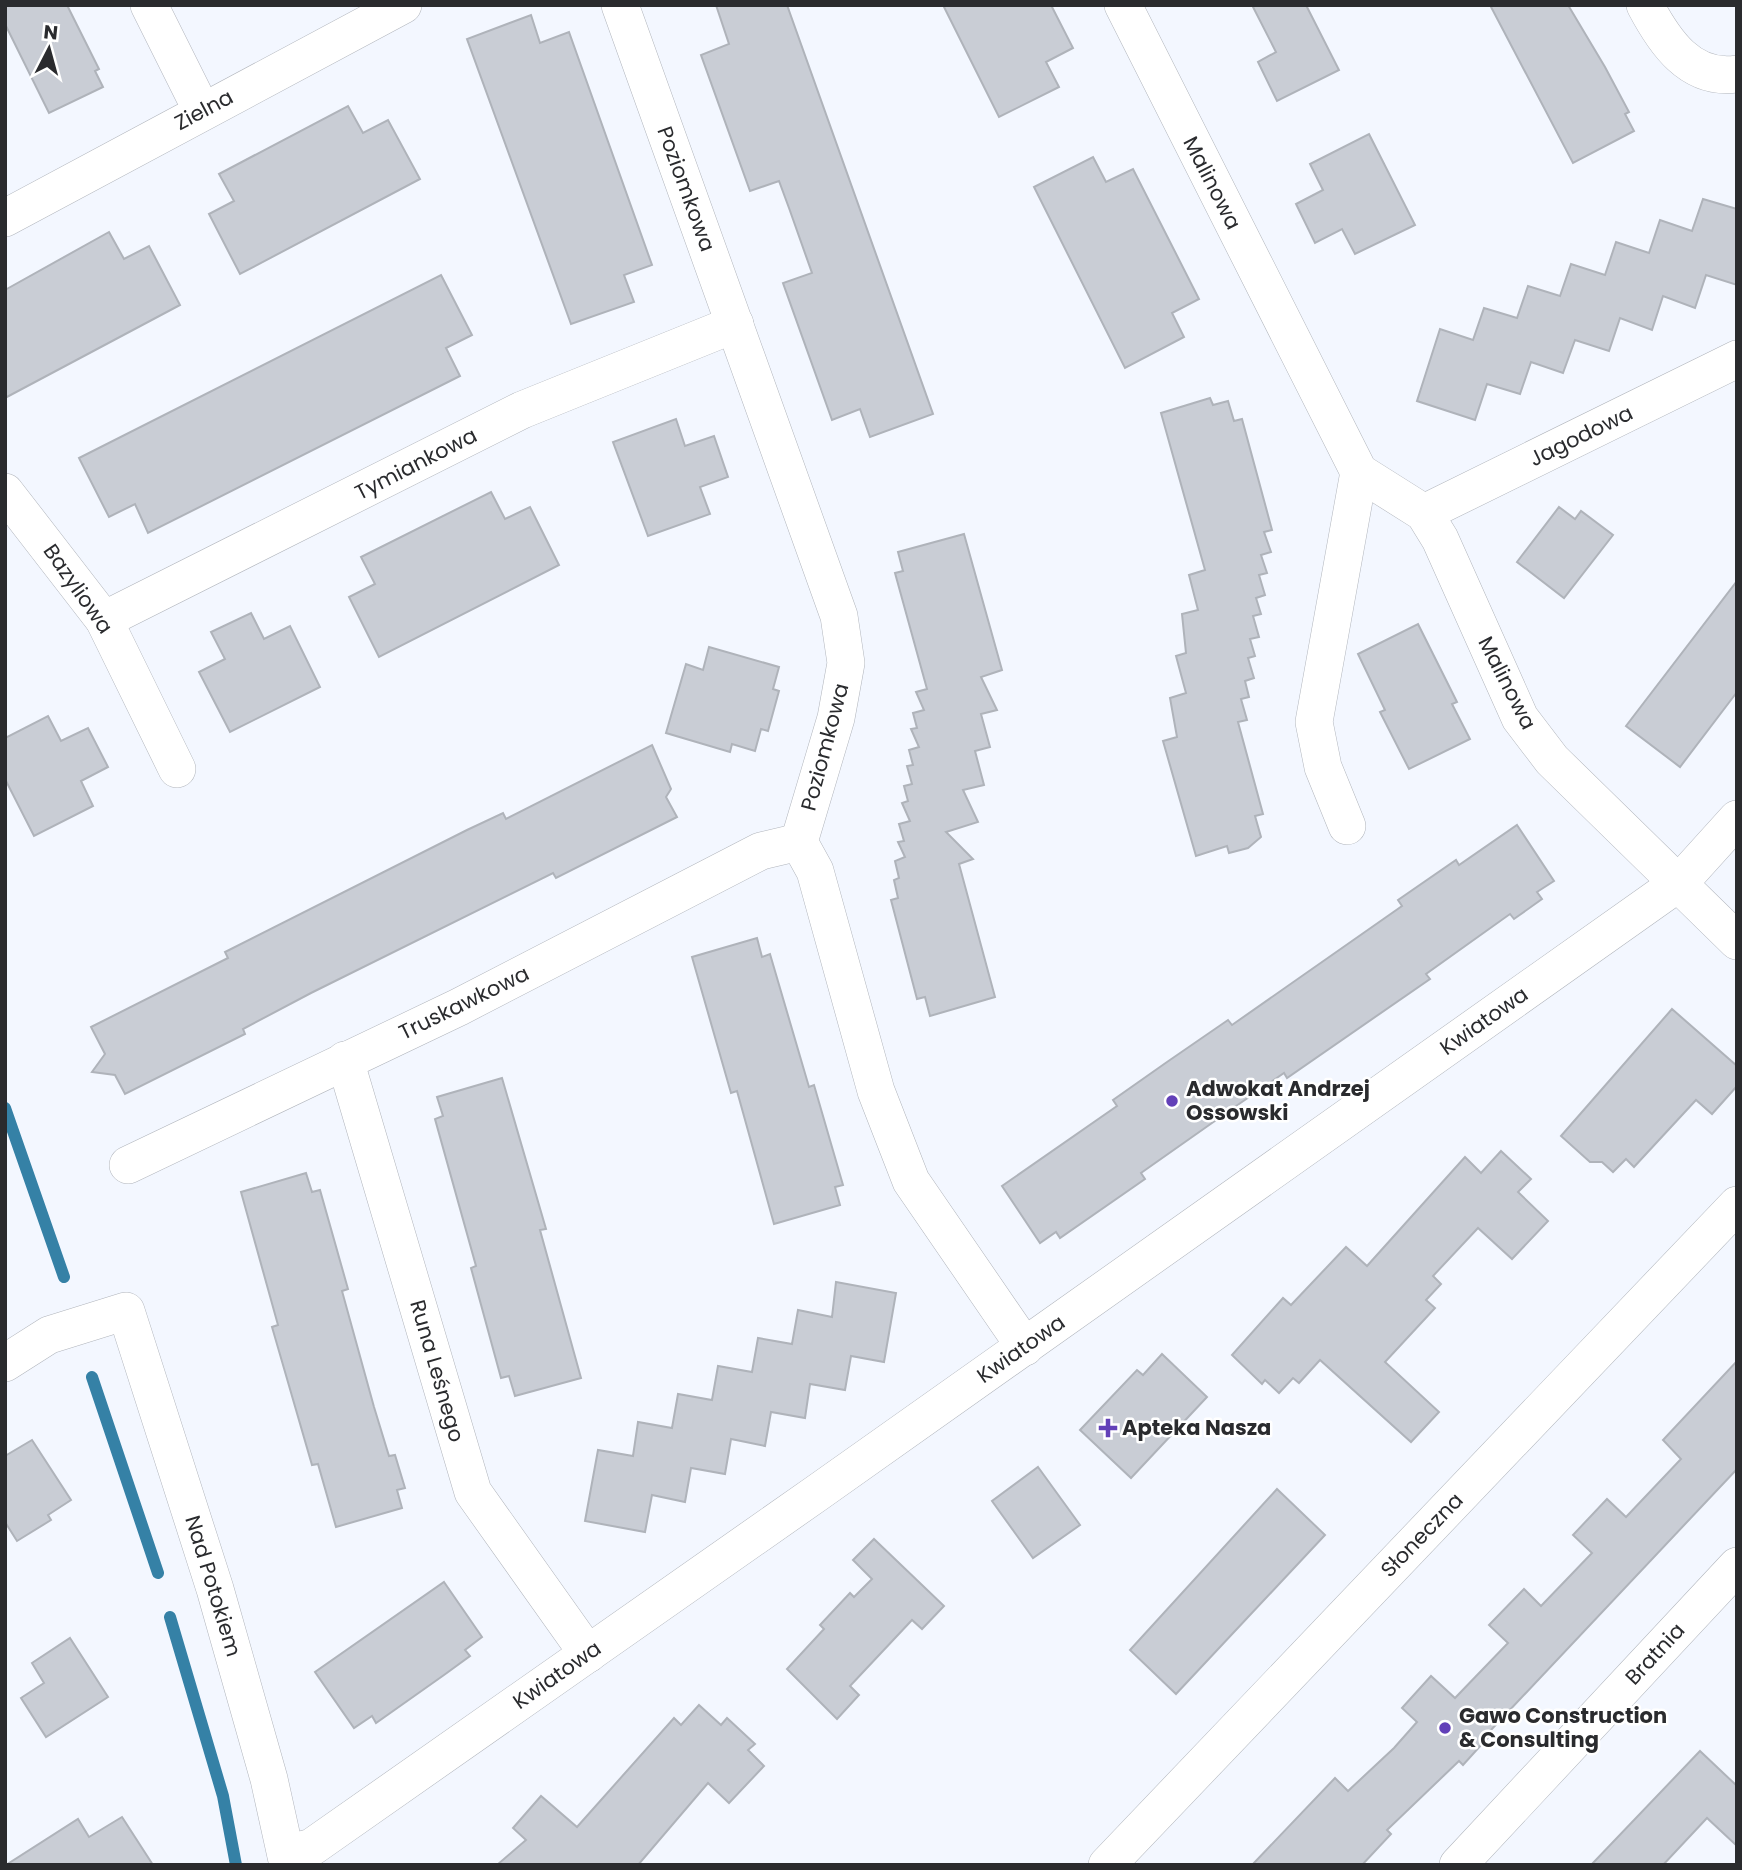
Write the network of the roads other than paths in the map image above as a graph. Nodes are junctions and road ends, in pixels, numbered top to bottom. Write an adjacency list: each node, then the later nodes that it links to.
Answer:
1 (149, 5): 7 (street)
2 (403, 5): 7 (street, Zielna)
3 (620, 5): 9 (street, Poziomkowa)
4 (1123, 5): 11 (street, Malinowa)
5 (1645, 5): 6 (street)
6 (1737, 74)
7 (202, 111): 8 (street, Zielna)
8 (5, 218)
9 (735, 324): 14 (street, Tymiankowa); 18 (street, Poziomkowa)
10 (1737, 359): 13 (street, Jagodowa)
11 (1359, 472): 13 (street, Malinowa); 17 (street)
12 (5, 492): 14 (street, Bazyliowa)
13 (1424, 513): 19 (street, Malinowa)
14 (104, 620): 15 (street, Bazyliowa)
15 (177, 769)
16 (1737, 819): 19 (street, Kwiatowa)
17 (1347, 826)
18 (799, 842): 21 (street, Truskawkowa); 24 (street)
19 (1680, 882): 20 (street); 24 (street, Kwiatowa)
20 (1737, 941)
21 (345, 1060): 22 (street, Truskawkowa); 27 (street, Runa Leśnego)
22 (128, 1165)
23 (1737, 1205): 29 (street, Słoneczna)
24 (1025, 1347): 27 (street, Kwiatowa)
25 (5, 1363): 28 (street, Nad Potokiem)
26 (1737, 1566): 30 (street, Bratnia)
27 (588, 1654): 28 (street, Kwiatowa)
28 (287, 1859)
29 (1107, 1865)
30 (1458, 1865)

